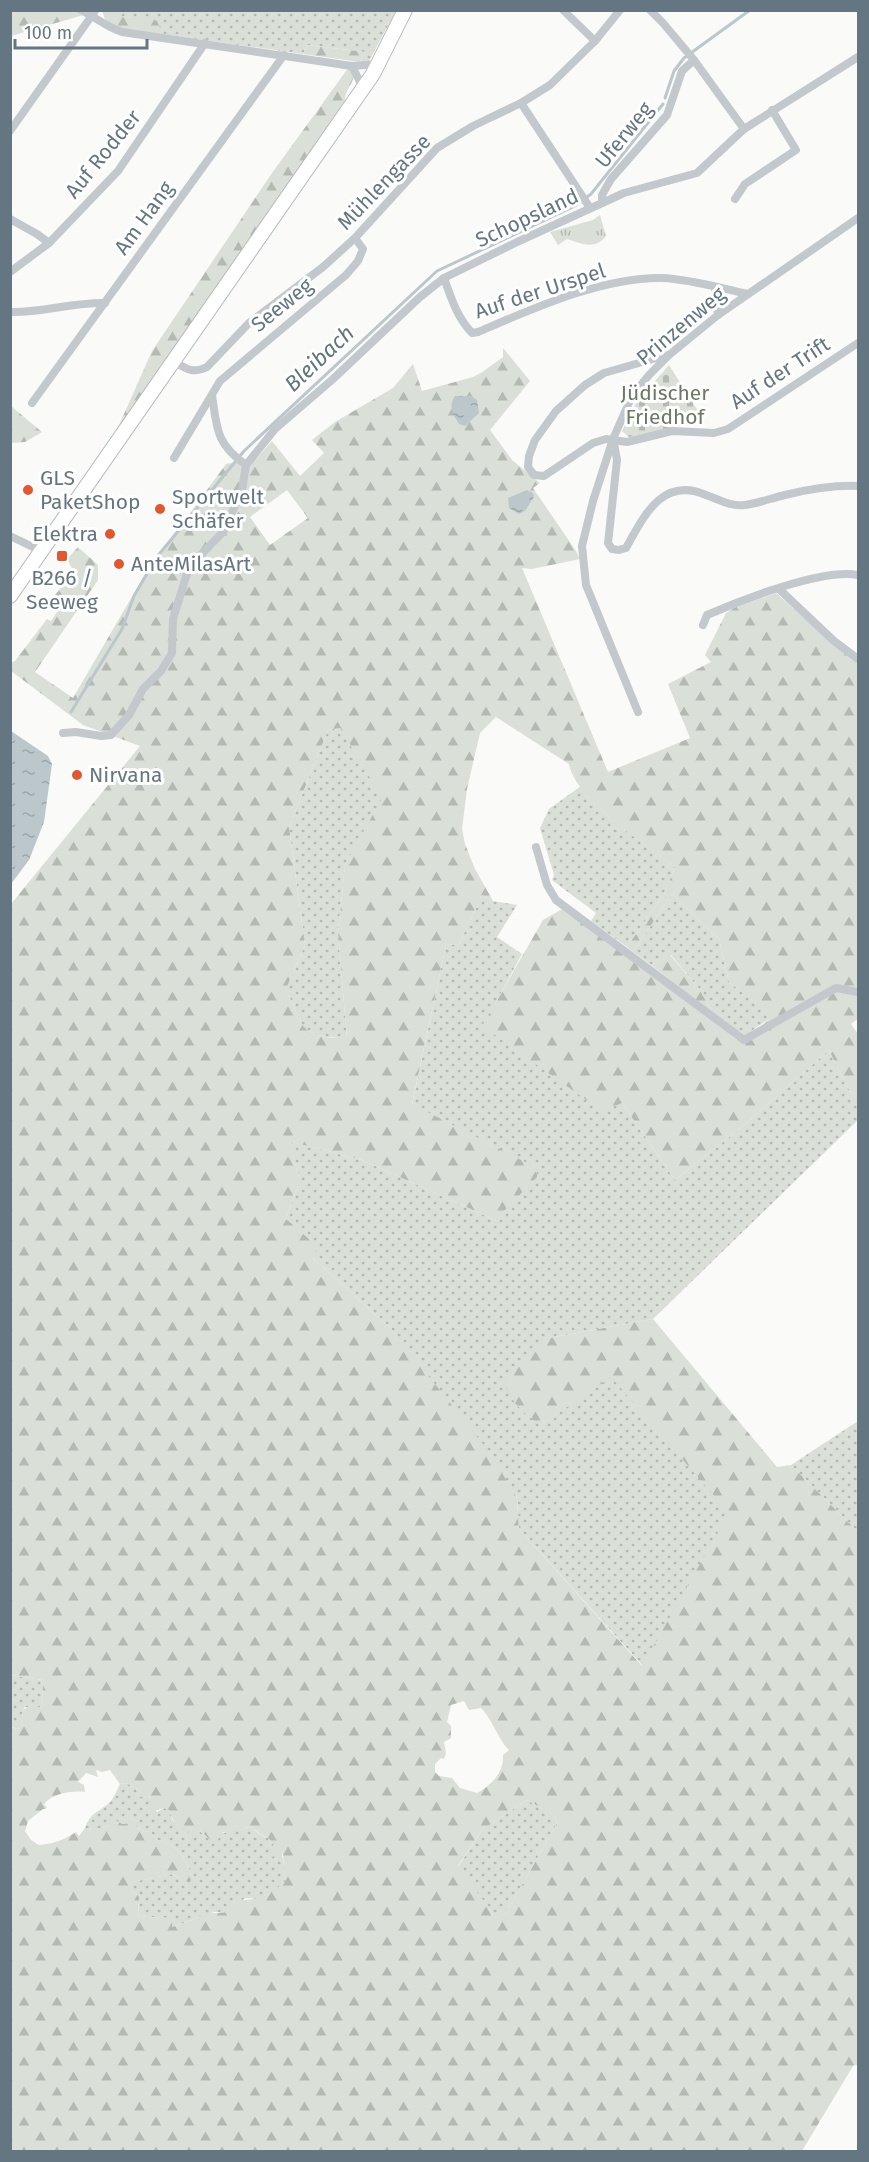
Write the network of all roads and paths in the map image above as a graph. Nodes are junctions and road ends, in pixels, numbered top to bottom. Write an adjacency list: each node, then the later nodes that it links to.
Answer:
1 (81, 10): 6 (street)
2 (405, 10): 12 (main road)
3 (563, 10): 7 (street)
4 (620, 10): 7 (street, Mühlengasse)
5 (650, 10): 10 (street)
6 (94, 13): 8 (street); 18 (street)
7 (595, 41): 15 (street, Mühlengasse)
8 (205, 43): 9 (street); 25 (street, Auf Rodder)
9 (284, 55): 13 (street); 30 (street, Am Hang)
10 (690, 56): 17 (street); 21 (street, Uferweg)
11 (858, 57): 16 (street, Schopsland)
12 (378, 64): 13 (street); 14 (main road)
13 (352, 66): 14 (street)
14 (363, 88): 35 (main road)
15 (521, 103): 20 (street); 24 (street, Mühlengasse)
16 (772, 110): 17 (street, Schopsland); 19 (street)
17 (744, 129): 21 (street, Schopsland)
18 (10, 131)
19 (735, 199)
20 (586, 201): 21 (street, Schopsland); 27 (street, Schopsland)
21 (602, 203)
22 (858, 218): 29 (street, Prinzenweg)
23 (10, 219): 25 (street)
24 (356, 237): 35 (street, Mühlengasse); 36 (street, Seeweg)
25 (49, 243): 26 (street, Auf Rodder)
26 (10, 272)
27 (444, 278): 28 (street, Auf der Urspel); 40 (street, Schopsland)
28 (715, 288): 29 (street, Auf der Urspel); 32 (street)
29 (748, 294): 32 (street, Prinzenweg)
30 (105, 303): 31 (street); 37 (street, Am Hang)
31 (10, 312)
32 (718, 315): 34 (street, Prinzenweg)
33 (858, 343): 38 (street, Auf der Trift)
34 (669, 355): 38 (street, Prinzenweg); 38 (street, Auf der Trift)
35 (175, 362): 43 (main road)
36 (212, 395): 39 (street, Seeweg); 40 (street)
37 (32, 402)
38 (613, 439): 41 (street); 49 (street, Prinzenweg)
39 (174, 458)
40 (240, 461): 50 (street)
41 (858, 486)
42 (10, 536): 43 (street)
43 (41, 551): 46 (main road)
44 (858, 575): 45 (street)
45 (779, 589): 47 (street); 48 (street)
46 (10, 596)
47 (703, 625)
48 (858, 659)
49 (638, 712)
50 (63, 733)
51 (536, 847): 52 (street)
52 (858, 992)

